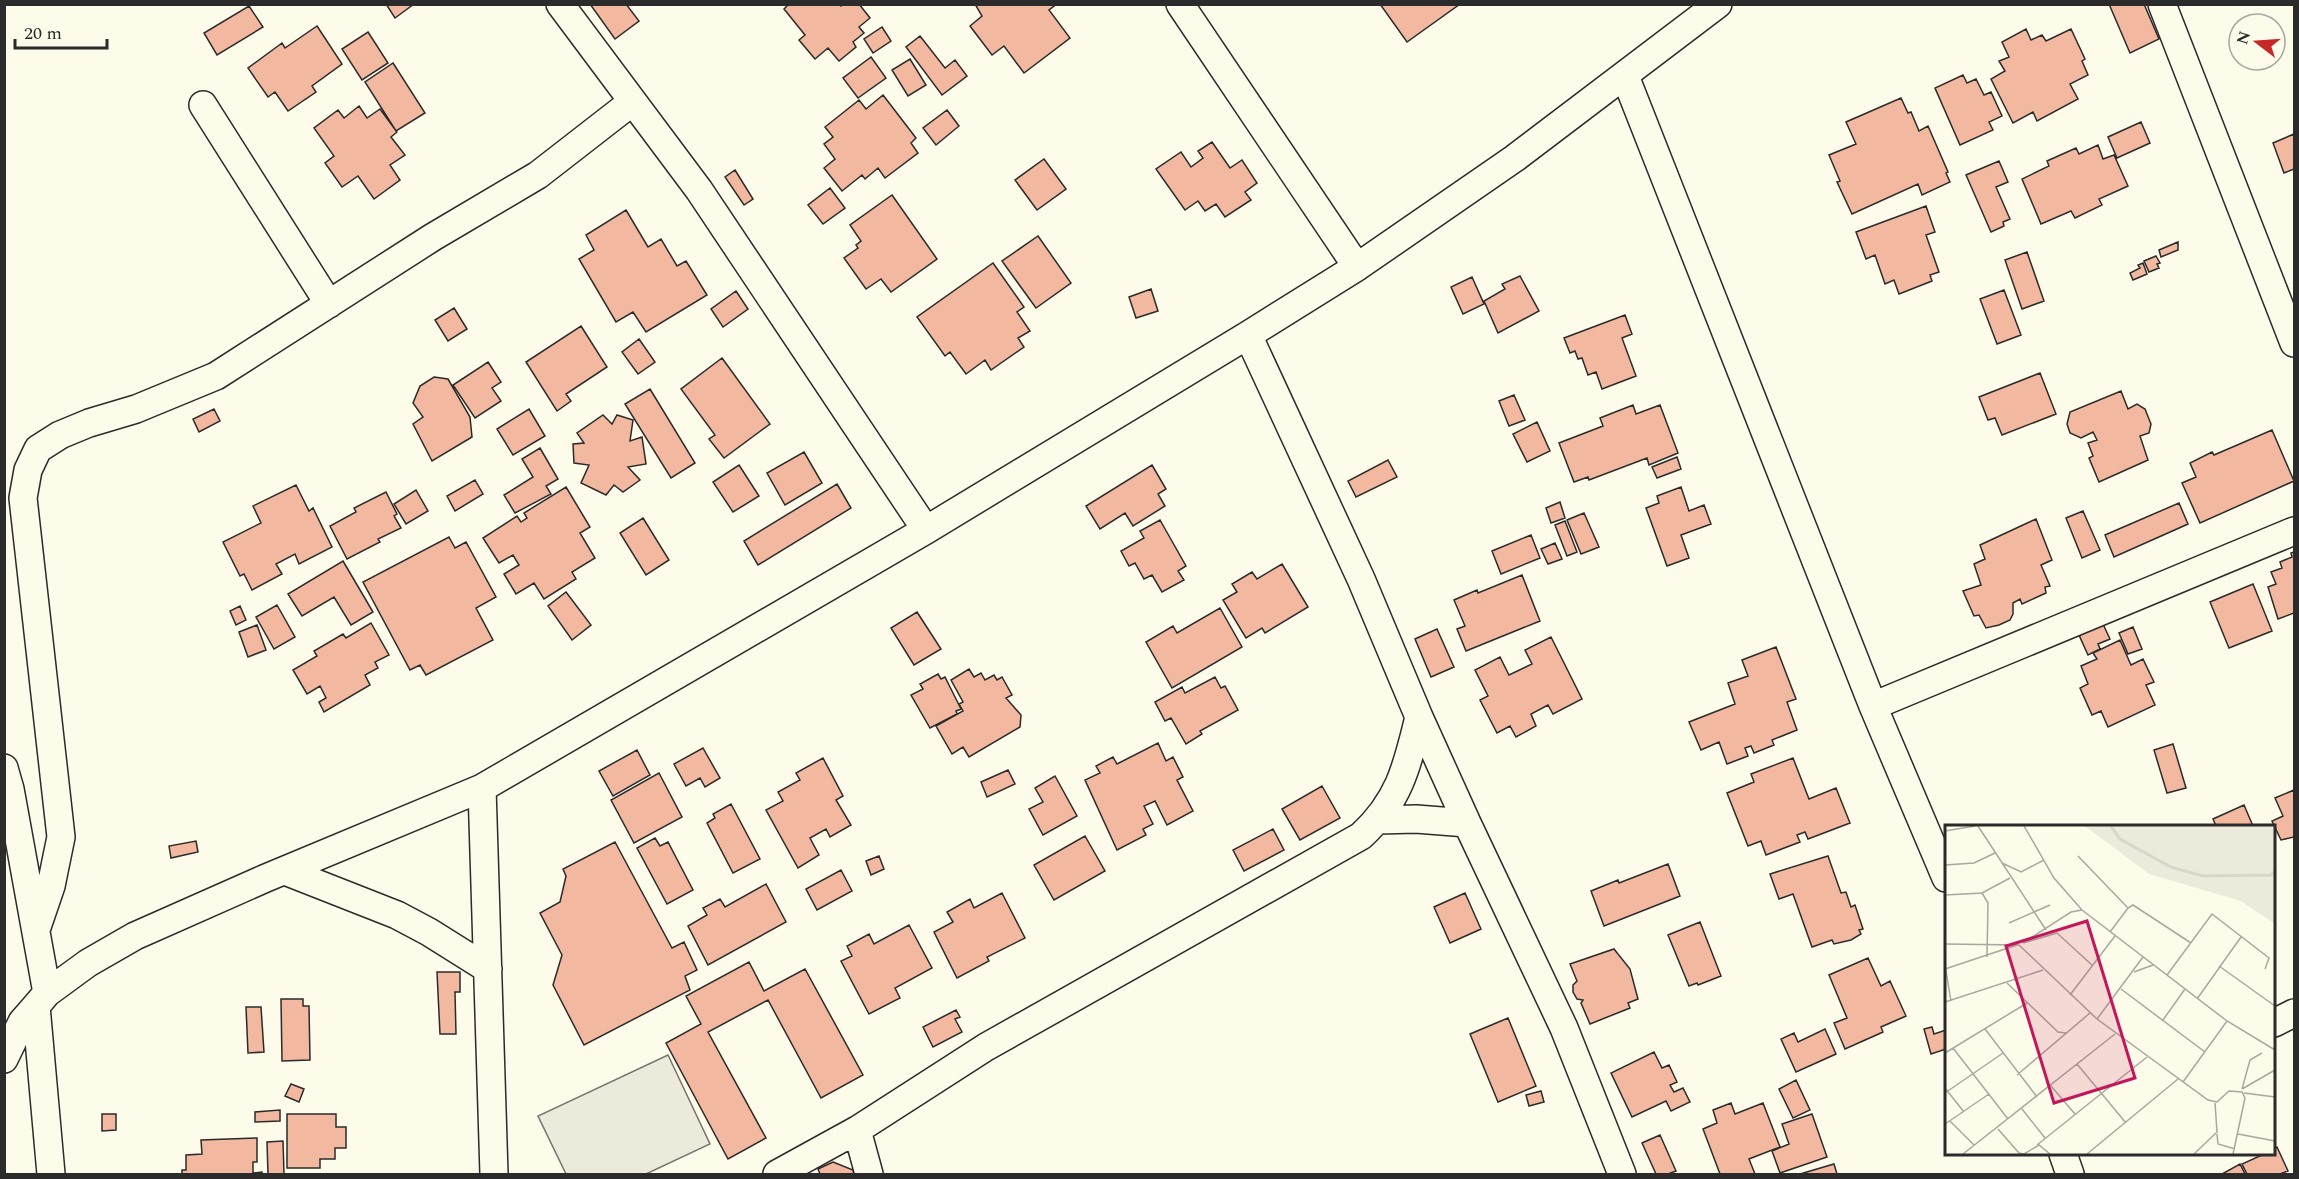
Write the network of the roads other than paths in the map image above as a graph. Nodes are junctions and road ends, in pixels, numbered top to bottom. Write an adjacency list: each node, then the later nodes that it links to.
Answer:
1 (560, 4): 6 (street)
2 (1180, 4): 8 (street)
3 (1718, 4): 5 (street)
4 (2162, 4): 11 (street)
5 (1625, 76): 8 (street); 14 (street)
6 (632, 102): 9 (street); 12 (street)
7 (203, 105): 9 (street)
8 (1357, 267): 10 (street)
9 (329, 304): 22 (street)
10 (1248, 335): 12 (street); 15 (street)
11 (2295, 343)
12 (926, 530): 17 (street)
13 (2295, 531): 14 (street)
14 (1873, 706): 21 (street)
15 (1419, 717): 18 (street); 19 (street)
16 (4, 768): 22 (street)
17 (482, 788): 20 (street); 23 (street)
18 (1378, 820): 19 (street); 28 (street)
19 (1467, 823): 34 (street)
20 (285, 871): 23 (street); 24 (street)
21 (1945, 873)
22 (36, 930): 24 (street)
23 (488, 969): 31 (street)
24 (41, 999): 27 (street); 30 (street)
25 (2295, 1013): 26 (street)
26 (2275, 1023)
27 (4, 1059)
28 (857, 1130): 32 (street); 33 (street)
29 (2063, 1155): 35 (street)
30 (51, 1174)
31 (494, 1174)
32 (777, 1174)
33 (868, 1174)
34 (1622, 1174)
35 (2070, 1174)

